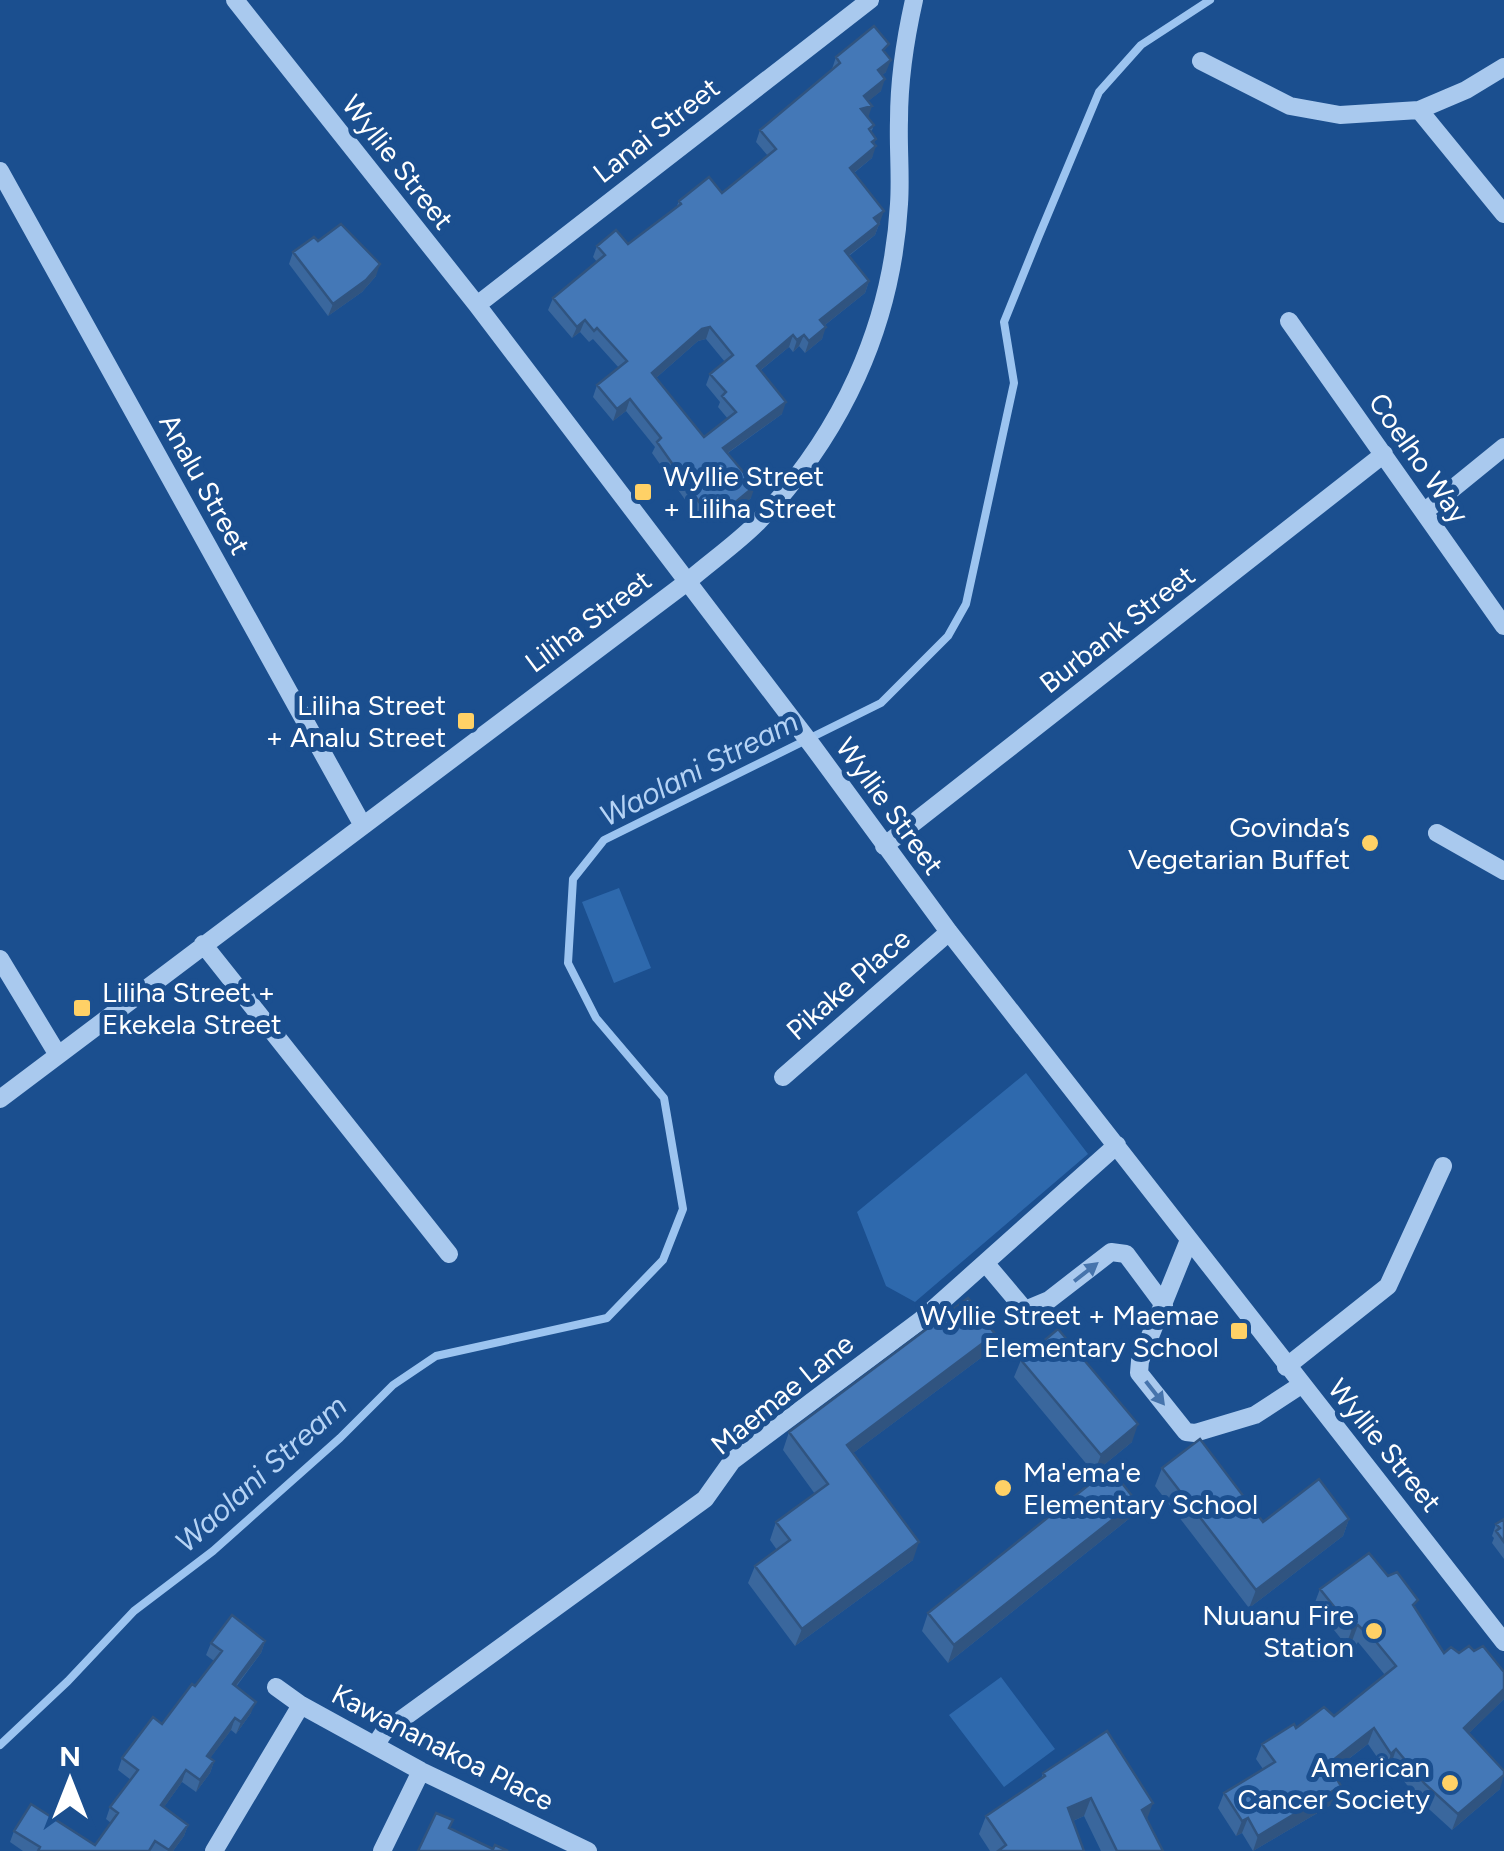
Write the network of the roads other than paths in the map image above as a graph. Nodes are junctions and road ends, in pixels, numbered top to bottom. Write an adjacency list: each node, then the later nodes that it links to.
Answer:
1 (870, 0): 9 (street, Lanai Street)
2 (914, 0): 14 (street, Liliha Street)
3 (245, 4): 9 (street, Wyllie Street)
4 (1201, 61): 6 (street)
5 (1504, 67): 6 (street)
6 (1418, 110): 8 (street)
7 (0, 171): 16 (street, Analu Street)
8 (1504, 214)
9 (477, 306): 14 (street, Wyllie Street)
10 (1289, 322): 12 (street, Coelho Way)
11 (1504, 447): 13 (street)
12 (1384, 454): 13 (street, Coelho Way); 18 (street, Burbank Street)
13 (1424, 512): 15 (street, Coelho Way)
14 (688, 582): 16 (street, Liliha Street); 18 (street, Wyllie Street)
15 (1503, 622)
16 (362, 824): 21 (street, Liliha Street)
17 (1437, 833): 19 (street)
18 (884, 846): 20 (street, Wyllie Street)
19 (1504, 871)
20 (949, 932): 24 (street, Pikake Place); 26 (street, Wyllie Street)
21 (203, 944): 23 (street, Liliha Street); 29 (street)
22 (0, 958): 23 (street)
23 (58, 1055): 25 (street, Liliha Street)
24 (783, 1077)
25 (0, 1099)
26 (1117, 1145): 28 (street, Wyllie Street); 30 (street, Maemae Lane)
27 (1444, 1166): 32 (street)
28 (1189, 1240): 31 (street); 32 (street, Wyllie Street)
29 (449, 1254)
30 (987, 1265): 31 (street, one-way to 31); 37 (street, Maemae Lane)
31 (1164, 1305): 33 (street, one-way to 33)
32 (1286, 1367): 33 (street, Wyllie Street)
33 (1300, 1385): 34 (street, Wyllie Street)
34 (1504, 1642)
35 (276, 1687): 36 (street, Kawananakoa Place)
36 (300, 1705): 37 (street, Kawananakoa Place); 39 (street)
37 (376, 1744): 38 (street, Kawananakoa Place)
38 (420, 1771): 40 (street); 41 (street, Kawananakoa Place)
39 (214, 1851)
40 (382, 1851)
41 (588, 1851)

